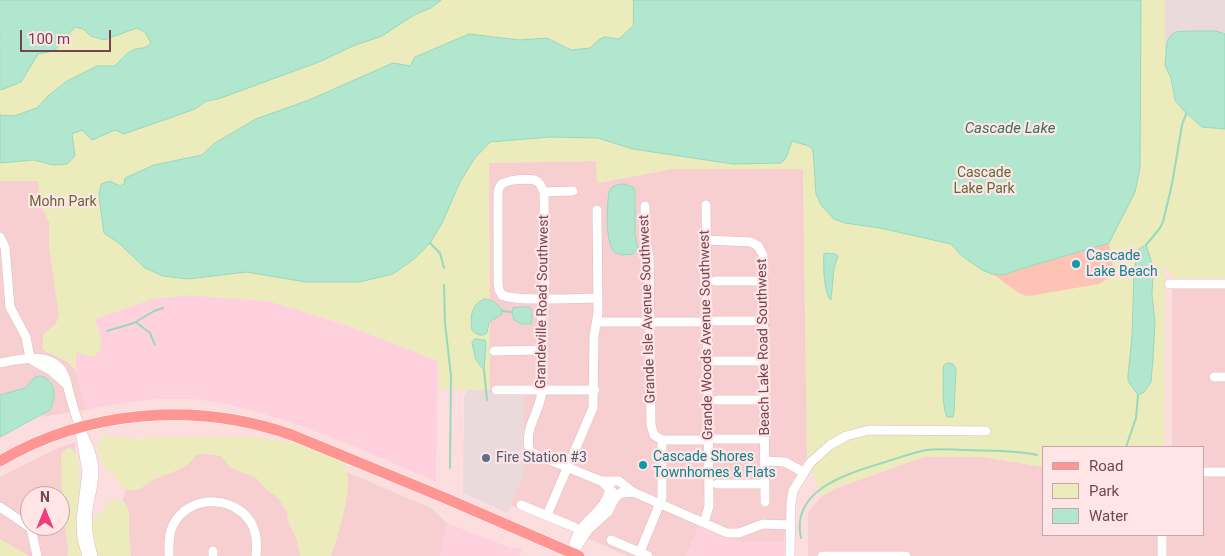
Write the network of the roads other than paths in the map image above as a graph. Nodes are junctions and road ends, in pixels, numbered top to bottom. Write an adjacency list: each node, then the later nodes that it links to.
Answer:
1 (573, 191): 2 (street)
2 (544, 192): 13 (street, Grandeville Road Southwest); 13 (street)
3 (706, 205): 7 (street, Grande Woods Avenue Southwest)
4 (645, 206): 18 (street, Grande Isle Avenue Southwest)
5 (597, 210): 14 (street)
6 (0, 237): 12 (street)
7 (706, 240): 9 (street, Beach Lake Road Southwest); 15 (street, Grande Woods Avenue Southwest)
8 (715, 281): 9 (street)
9 (764, 281): 16 (street, Beach Lake Road Southwest)
10 (1169, 284): 11 (street)
11 (1225, 284)
12 (4, 294): 21 (street)
13 (543, 298): 14 (street); 19 (street, Grandeville Road Southwest)
14 (598, 298): 17 (street)
15 (711, 321): 16 (street); 18 (street); 34 (street, Grande Woods Avenue Southwest)
16 (764, 321): 23 (street, Beach Lake Road Southwest)
17 (597, 322): 18 (street); 29 (street)
18 (650, 322): 36 (street, Grande Isle Avenue Southwest)
19 (542, 350): 20 (street); 28 (street, Grandeville Road Southwest)
20 (494, 351)
21 (30, 358): 24 (street); 32 (street)
22 (715, 361): 23 (street)
23 (764, 361): 31 (street, Beach Lake Road Southwest)
24 (0, 363)
25 (1214, 377): 26 (street)
26 (1225, 377)
27 (496, 390): 28 (street)
28 (542, 390): 29 (street); 39 (street, Grandeville Road Southwest)
29 (594, 390): 39 (street)
30 (717, 400): 31 (street)
31 (765, 400): 35 (street, Beach Lake Road Southwest)
32 (80, 427): 37 (main road); 60 (main road); 62 (street); 63 (street)
33 (986, 431): 40 (street)
34 (712, 439): 35 (street); 36 (street); 54 (street, Grande Woods Avenue Southwest)
35 (765, 439): 38 (street, Beach Lake Road Southwest)
36 (662, 440): 50 (street, Grande Isle Avenue Southwest)
37 (0, 461)
38 (766, 461): 40 (street); 45 (street, Beach Lake Road Southwest)
39 (568, 467): 43 (street, Grandeville Road Southwest); 52 (street)
40 (804, 472): 55 (street)
41 (1205, 472): 42 (street)
42 (1225, 472)
43 (615, 484): 46 (street, Grandeville Road Southwest); 47 (street, Grandeville Road Southwest); 53 (street)
44 (717, 484): 45 (street)
45 (765, 484): 48 (street, Beach Lake Road Southwest)
46 (633, 492): 47 (street, Grandeville Road Southwest); 50 (street, Grandeville Road Southwest)
47 (621, 493): 53 (street)
48 (766, 502)
49 (521, 504): 52 (street)
50 (660, 504): 54 (street, Grandeville Road Southwest); 59 (street, Grande Isle Avenue Southwest)
51 (0, 507): 61 (street)
52 (547, 515): 56 (street)
53 (596, 518): 60 (street)
54 (704, 523): 55 (street, Grandeville Road Southwest)
55 (790, 525): 66 (street)
56 (574, 527)
57 (1162, 536): 69 (street)
58 (611, 540): 59 (street)
59 (644, 554)
60 (576, 555)
61 (37, 556)
62 (87, 556)
63 (93, 556)
64 (169, 556): 65 (street)
65 (256, 556)
66 (790, 556)
67 (822, 556): 68 (street)
68 (906, 556)
69 (1162, 556)

